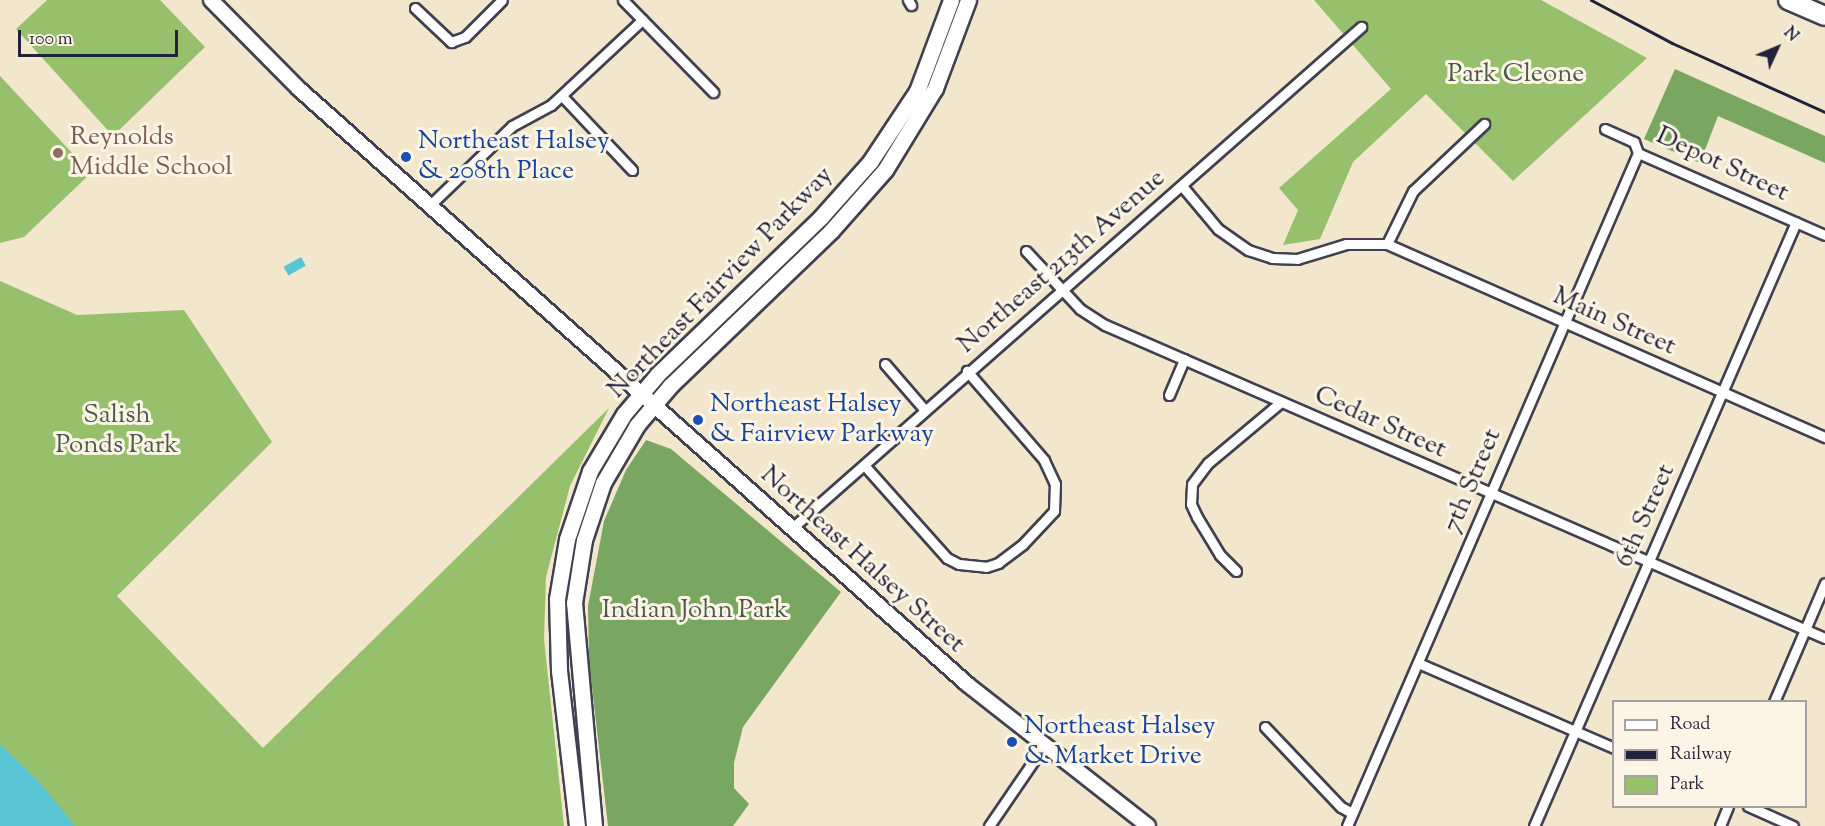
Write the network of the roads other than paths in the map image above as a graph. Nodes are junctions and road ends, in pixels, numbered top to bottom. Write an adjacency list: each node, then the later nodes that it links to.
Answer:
1 (211, 0): 20 (main road, Northeast Halsey Street)
2 (502, 0): 9 (street)
3 (623, 0): 11 (street)
4 (951, 0): 31 (main road, Northeast Fairview Parkway)
5 (968, 0): 34 (main road, Northeast Fairview Parkway)
6 (1788, 0): 10 (highway)
7 (1814, 0): 8 (highway)
8 (1825, 6)
9 (415, 8)
10 (1825, 16)
11 (642, 20): 13 (street); 14 (street)
12 (1361, 27): 19 (street, Northeast 213th Avenue)
13 (713, 92)
14 (562, 96): 18 (street); 20 (street)
15 (1484, 124): 23 (street)
16 (1605, 129): 17 (street, Depot Street)
17 (1638, 153): 21 (street, Depot Street); 26 (street, 7th Street)
18 (632, 170)
19 (1182, 186): 23 (street); 25 (street, Northeast 213th Avenue)
20 (429, 206): 31 (main road, Northeast Halsey Street)
21 (1796, 222): 22 (street, Depot Street); 30 (street, 6th Street)
22 (1825, 235)
23 (1387, 244): 26 (street, Main Street)
24 (1026, 250): 25 (street, Cedar Street)
25 (1061, 290): 27 (street, Cedar Street); 29 (street, Northeast 213th Avenue)
26 (1564, 323): 30 (street, Main Street); 38 (street, 7th Street)
27 (1184, 358): 32 (street); 33 (street, Cedar Street)
28 (885, 364): 35 (street)
29 (967, 372): 35 (street, Northeast 213th Avenue); 37 (street)
30 (1723, 392): 36 (street, Main Street); 40 (street, 6th Street)
31 (640, 394): 34 (main road, Northeast Halsey Street); 54 (main road, Northeast Fairview Parkway)
32 (1168, 395)
33 (1281, 402): 38 (street, Cedar Street); 41 (street)
34 (653, 406): 39 (main road, Northeast Halsey Street); 55 (main road, Northeast Fairview Parkway)
35 (924, 409): 37 (street, Northeast 213th Avenue)
36 (1825, 437)
37 (864, 465): 39 (street, Northeast 213th Avenue)
38 (1491, 495): 40 (street, Cedar Street); 45 (street, 7th Street)
39 (791, 529): 49 (main road, Northeast Halsey Street)
40 (1649, 561): 43 (street, Cedar Street); 48 (street, 6th Street)
41 (1236, 571)
42 (1825, 583): 43 (street)
43 (1805, 630): 44 (street, Cedar Street); 46 (street)
44 (1825, 638)
45 (1418, 663): 48 (street); 53 (street, 7th Street)
46 (1775, 700)
47 (1265, 727): 53 (street)
48 (1575, 731): 50 (street); 59 (street, 6th Street)
49 (1043, 747): 56 (street); 57 (main road, Northeast Halsey Street)
50 (1612, 747)
51 (1728, 808): 60 (street)
52 (1750, 808): 61 (street)
53 (1352, 813): 58 (street, 7th Street)
54 (577, 826)
55 (594, 826)
56 (989, 826)
57 (1148, 826)
58 (1347, 826)
59 (1534, 826)
60 (1720, 826)
61 (1793, 826)

